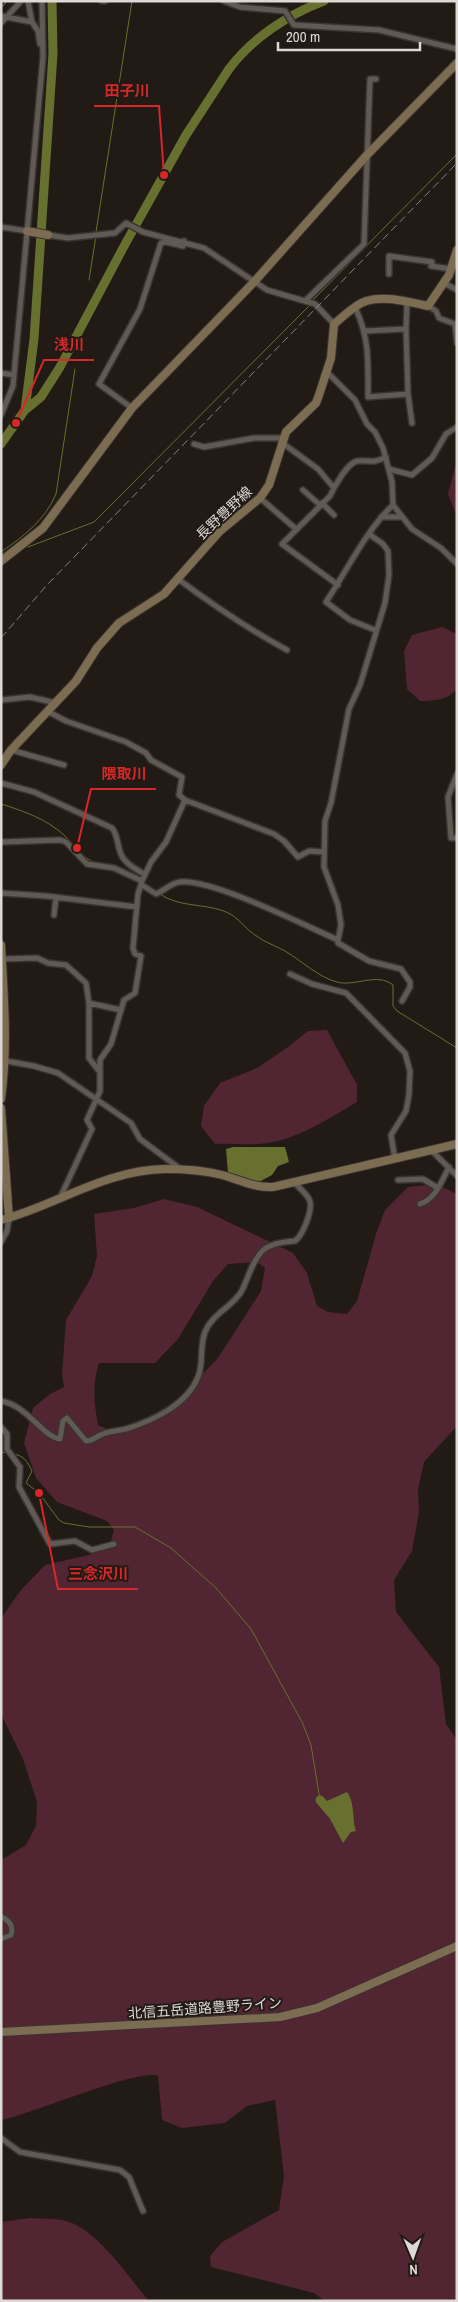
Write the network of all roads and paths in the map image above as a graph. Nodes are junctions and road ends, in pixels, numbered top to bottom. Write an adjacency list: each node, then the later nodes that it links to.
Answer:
1 (20, 1): 5 (street)
2 (28, 1): 6 (street)
3 (42, 1): 9 (street)
4 (224, 1): 8 (street)
5 (4, 17): 6 (street); 7 (street)
6 (32, 22): 9 (street)
7 (1, 23)
8 (457, 49)
9 (43, 57): 14 (street)
10 (455, 67): 12 (street)
11 (376, 79): 12 (street)
12 (366, 156): 20 (street); 23 (street)
13 (1, 227): 14 (street)
14 (28, 231): 15 (street); 33 (street)
15 (48, 235): 16 (street)
16 (184, 241): 20 (street); 37 (street)
17 (457, 250): 18 (street)
18 (451, 269): 19 (street); 21 (street)
19 (389, 274)
20 (254, 282): 23 (street); 37 (street)
21 (444, 283): 22 (street); 25 (street)
22 (457, 290)
23 (307, 300): 27 (street)
24 (407, 302): 25 (street); 26 (street); 28 (street)
25 (428, 306): 30 (street)
26 (356, 307): 27 (street); 29 (street)
27 (334, 324): 32 (street, 長野豊野線)
28 (406, 329): 29 (street); 34 (street)
29 (365, 331): 35 (street)
30 (457, 343)
31 (1, 372): 33 (street)
32 (327, 372): 36 (street); 41 (street, 長野豊野線)
33 (14, 374): 38 (street)
34 (408, 394): 35 (street); 39 (street)
35 (368, 397): 36 (street)
36 (355, 400): 43 (street)
37 (132, 408): 55 (street)
38 (1, 415)
39 (412, 423)
40 (457, 427): 44 (street)
41 (282, 440): 42 (street); 45 (street); 47 (street, 長野豊野線)
42 (194, 444)
43 (386, 457): 44 (street); 45 (street)
44 (389, 469): 49 (street)
45 (334, 488): 48 (street)
46 (303, 490): 48 (street)
47 (260, 498): 53 (street); 57 (street, 長野豊野線)
48 (321, 504): 50 (street); 53 (street)
49 (393, 506): 51 (street); 52 (street)
50 (334, 515)
51 (381, 517): 52 (street); 54 (street)
52 (401, 517): 56 (street)
53 (296, 529): 58 (street)
54 (368, 534): 58 (street); 59 (street)
55 (1, 561)
56 (457, 564)
57 (178, 579): 60 (street); 62 (street, 長野豊野線)
58 (338, 585): 59 (street)
59 (375, 630): 72 (street)
60 (286, 650)
61 (1, 700): 62 (street)
62 (56, 703): 63 (street, 長野豊野線)
63 (49, 712): 64 (street, 長野豊野線); 69 (street)
64 (11, 750): 65 (street, 長野豊野線); 66 (street)
65 (1, 765)
66 (64, 765)
67 (457, 774): 70 (street)
68 (1, 783): 73 (street)
69 (185, 800): 72 (street); 73 (street)
70 (457, 838)
71 (1, 842): 74 (street)
72 (324, 852): 79 (street)
73 (144, 874): 74 (street)
74 (142, 883): 77 (street); 79 (street)
75 (1, 893): 76 (street)
76 (56, 897): 77 (street); 78 (street)
77 (137, 907): 85 (street)
78 (54, 916)
79 (338, 940): 83 (street)
80 (1, 945): 81 (street)
81 (2, 959): 84 (street); 86 (street)
82 (290, 974): 93 (street)
83 (402, 1001)
84 (89, 1003): 85 (street); 87 (street)
85 (121, 1010): 87 (street)
86 (4, 1056): 88 (street); 89 (street)
87 (99, 1072): 88 (street)
88 (97, 1098): 95 (street); 100 (street)
89 (1, 1099)
90 (1, 1108): 102 (street)
91 (457, 1144): 92 (street)
92 (431, 1150): 93 (street); 94 (street)
93 (395, 1159): 98 (street)
94 (449, 1167): 96 (street); 99 (street)
95 (181, 1170): 98 (street); 100 (street)
96 (457, 1176)
97 (398, 1180): 99 (street)
98 (295, 1184): 104 (street)
99 (438, 1188): 101 (street)
100 (60, 1198): 102 (street)
101 (420, 1204)
102 (5, 1219): 103 (street)
103 (1, 1242)
104 (1, 1401)
105 (1, 1427): 106 (street)
106 (114, 1544)
107 (1, 1916): 108 (street)
108 (1, 1939)
109 (457, 1946): 110 (street, 北信五岳道路豊野ライン)
110 (1, 2032)
111 (1, 2138): 112 (street)
112 (143, 2212)

